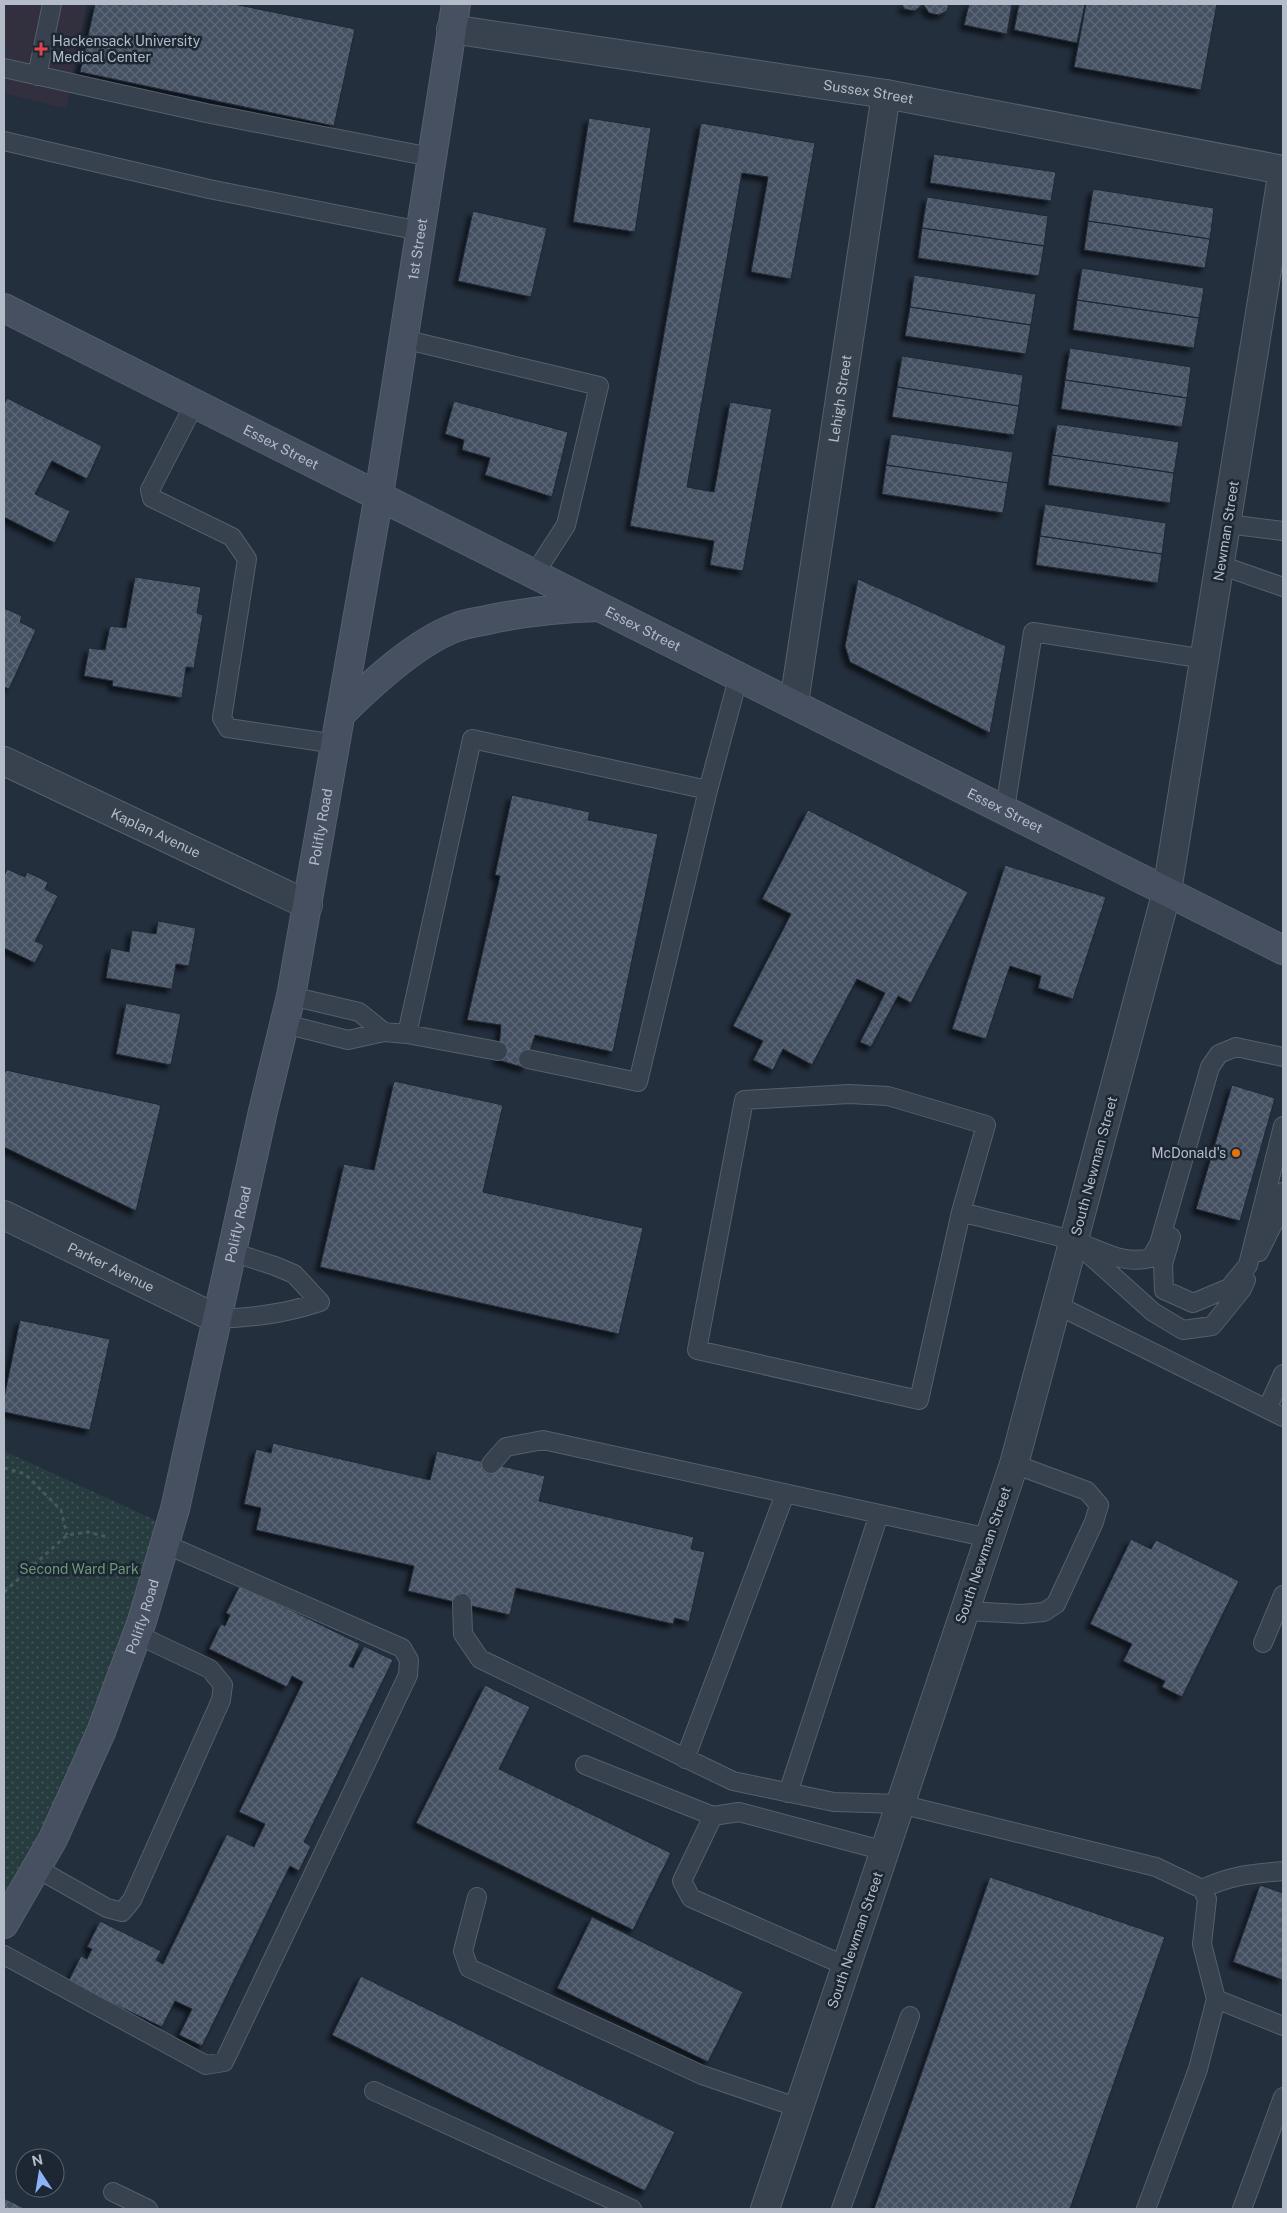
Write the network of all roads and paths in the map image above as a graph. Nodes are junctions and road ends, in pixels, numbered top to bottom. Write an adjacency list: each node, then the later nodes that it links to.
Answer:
1 (52, 4): 4 (lane)
2 (453, 16): 5 (street, Sussex Street); 7 (main road, 1st Street)
3 (4, 68): 4 (lane)
4 (36, 76): 7 (lane)
5 (886, 94): 8 (street, Sussex Street); 22 (street, Lehigh Street)
6 (4, 141): 9 (lane)
7 (431, 157): 9 (main road, 1st Street)
8 (1283, 170): 14 (street, Newman Street)
9 (420, 231): 11 (main road, 1st Street)
10 (4, 308): 12 (main road, Essex Street)
11 (403, 339): 13 (main road, 1st Street); 17 (lane)
12 (195, 403): 13 (main road, Essex Street); 24 (lane)
13 (379, 495): 17 (main road, Essex Street); 23 (main road, Polifly Road)
14 (1227, 524): 15 (lane); 16 (street, Newman Street)
15 (1283, 531)
16 (1220, 565): 18 (lane); 20 (street, Newman Street)
17 (535, 573): 19 (main road, Essex Street)
18 (1283, 587)
19 (601, 607): 21 (main road, Essex Street); 23 (main road)
20 (1205, 659): 27 (lane); 28 (street, Newman Street)
21 (739, 675): 22 (main road, Essex Street); 26 (lane)
22 (794, 703): 27 (main road, Essex Street)
23 (341, 714): 24 (main road, Polifly Road)
24 (336, 744): 29 (main road, Polifly Road)
25 (4, 761): 29 (street, Kaplan Avenue)
26 (708, 790): 34 (lane); 37 (lane)
27 (1005, 809): 28 (main road, Essex Street)
28 (1167, 891): 30 (main road, Essex Street); 43 (street, South Newman Street)
29 (308, 905): 31 (main road, Polifly Road)
30 (1283, 950)
31 (291, 996): 32 (main road, Polifly Road); 33 (lane)
32 (285, 1024): 33 (lane); 44 (main road, Polifly Road)
33 (384, 1032): 34 (lane)
34 (407, 1034): 35 (lane)
35 (498, 1051)
36 (1283, 1057): 38 (lane)
37 (528, 1059)
38 (1210, 1067): 39 (lane); 43 (lane)
39 (1283, 1126)
40 (1283, 1192): 43 (lane)
41 (961, 1212): 41 (lane); 43 (lane)
42 (4, 1215): 46 (street, Parker Avenue)
43 (1074, 1241): 45 (street, South Newman Street)
44 (232, 1252): 46 (main road, Polifly Road); 46 (lane)
45 (1057, 1305): 48 (lane); 51 (street, South Newman Street)
46 (218, 1319): 58 (main road, Polifly Road)
47 (1283, 1374): 48 (lane)
48 (1267, 1409): 49 (lane)
49 (1283, 1417)
50 (490, 1464): 53 (lane)
51 (1014, 1464): 57 (street, South Newman Street); 62 (lane)
52 (4, 1468): 55 (path)
53 (785, 1494): 54 (lane); 65 (lane)
54 (879, 1514): 57 (lane); 67 (lane)
55 (67, 1535): 56 (path); 59 (path)
56 (107, 1537)
57 (989, 1538): 62 (street, South Newman Street)
58 (165, 1544): 63 (main road, Polifly Road); 76 (lane)
59 (4, 1592)
60 (1283, 1595): 64 (lane)
61 (462, 1603): 65 (lane)
62 (965, 1611): 68 (street, South Newman Street)
63 (138, 1635): 71 (main road, Polifly Road); 71 (lane)
64 (1262, 1643)
65 (685, 1760): 67 (lane)
66 (585, 1765): 69 (lane)
67 (788, 1793): 68 (lane)
68 (900, 1804): 70 (street, South Newman Street); 73 (lane)
69 (713, 1816): 70 (lane); 77 (lane)
70 (884, 1851): 77 (street, South Newman Street)
71 (36, 1868): 75 (main road, Polifly Road)
72 (1283, 1871): 73 (lane)
73 (1202, 1889): 78 (lane)
74 (477, 1897): 83 (lane)
75 (4, 1924)
76 (4, 1955)
77 (846, 1966): 83 (street, South Newman Street)
78 (1216, 1999): 80 (lane); 89 (lane)
79 (910, 2016): 88 (lane)
80 (1283, 2026)
81 (374, 2091): 86 (lane)
82 (1283, 2097): 90 (lane)
83 (799, 2108): 87 (street, South Newman Street)
84 (113, 2192): 85 (lane)
85 (148, 2209)
86 (632, 2209)
87 (765, 2209)
88 (841, 2209)
89 (1146, 2209)
90 (1242, 2209)

